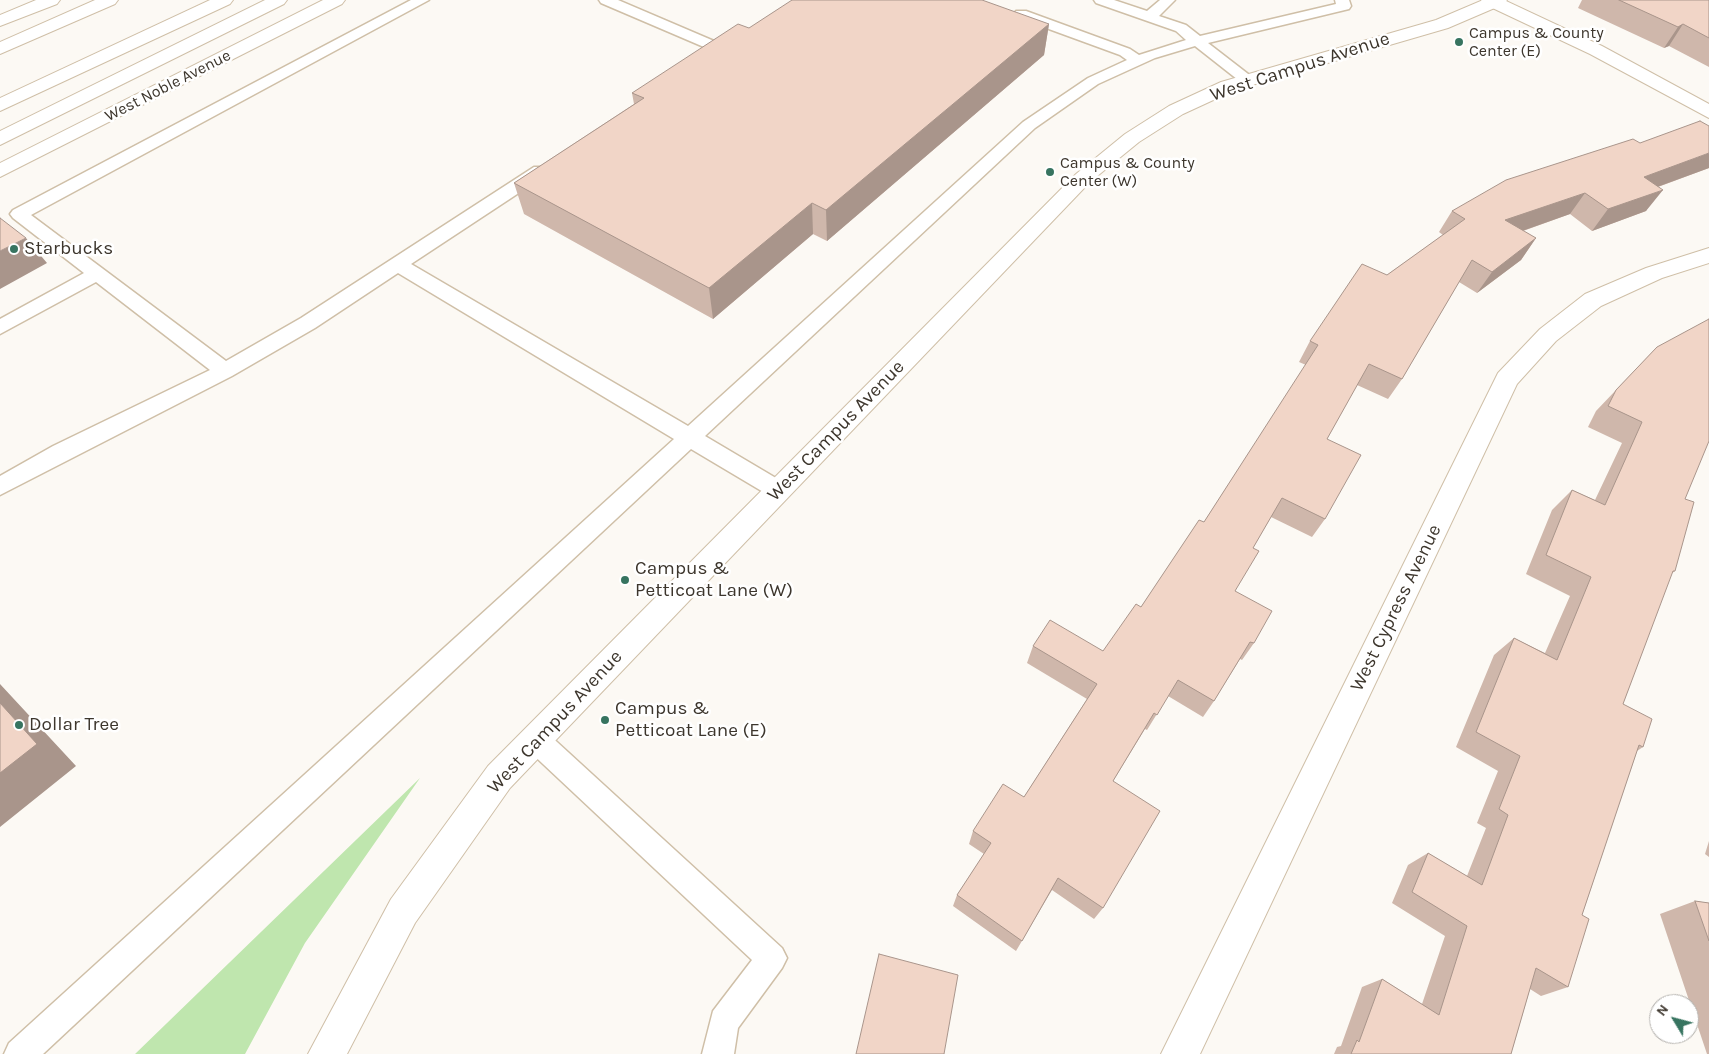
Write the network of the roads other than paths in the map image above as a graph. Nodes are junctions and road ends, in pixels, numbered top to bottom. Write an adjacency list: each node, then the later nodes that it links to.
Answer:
1 (51, 0): 14 (main road)
2 (109, 0): 16 (main road)
3 (224, 0): 20 (main road)
4 (278, 0): 22 (main road)
5 (336, 0): 24 (main road, West Noble Avenue)
6 (422, 0): 27 (lane)
7 (606, 0): 17 (lane)
8 (1101, 0): 13 (lane)
9 (1168, 0): 13 (lane)
10 (1342, 0): 15 (lane)
11 (1494, 1): 19 (main road, West Campus Avenue); 21 (main road)
12 (1004, 8): 18 (lane)
13 (1149, 16): 15 (lane)
14 (0, 21)
15 (1197, 41): 18 (lane); 19 (lane)
16 (0, 48)
17 (707, 60)
18 (1138, 60): 30 (lane)
19 (1247, 80): 32 (main road, West Campus Avenue)
20 (0, 105)
21 (1709, 112)
22 (0, 139)
23 (557, 160): 26 (lane)
24 (0, 172)
25 (1709, 255): 37 (main road, West Cypress Avenue)
26 (399, 265): 29 (lane); 30 (lane)
27 (96, 274): 28 (lane); 29 (lane)
28 (0, 327)
29 (225, 371): 31 (lane)
30 (689, 437): 32 (lane); 34 (lane)
31 (0, 486)
32 (778, 490): 33 (main road, West Campus Avenue)
33 (536, 740): 35 (main road, West Campus Avenue); 36 (lane)
34 (20, 1054)
35 (327, 1054)
36 (718, 1054)
37 (1180, 1054)

